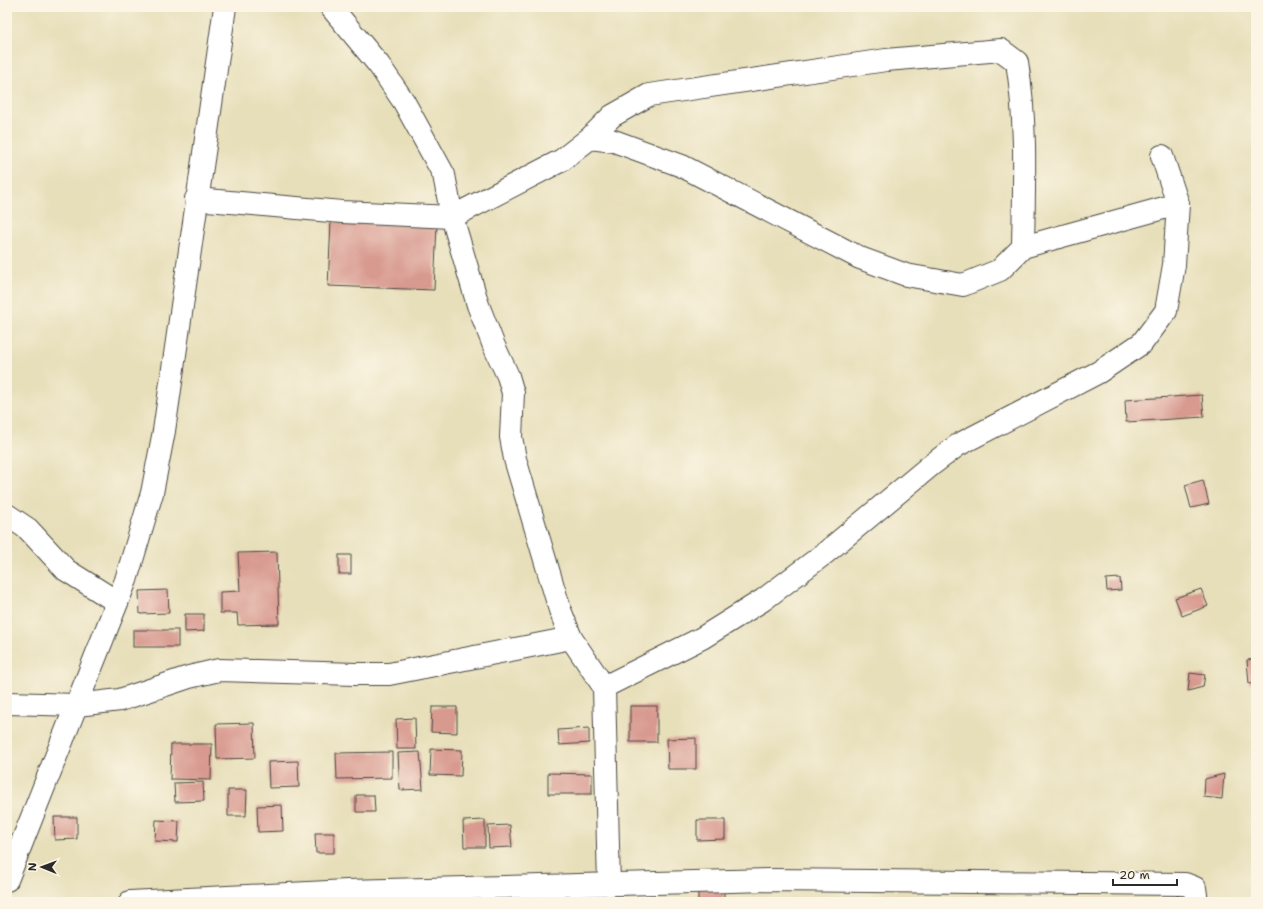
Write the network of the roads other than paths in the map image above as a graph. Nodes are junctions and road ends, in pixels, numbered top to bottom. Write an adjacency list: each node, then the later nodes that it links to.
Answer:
1 (225, 7): 5 (street)
2 (331, 7): 7 (street)
3 (590, 138): 7 (street); 8 (street); 8 (street)
4 (1162, 156): 6 (street)
5 (196, 199): 7 (street); 10 (street)
6 (1178, 204): 8 (street); 12 (street)
7 (452, 217): 11 (street)
8 (1023, 247)
9 (7, 515): 10 (street)
10 (117, 602): 14 (street)
11 (571, 638): 12 (street); 14 (street)
12 (604, 687): 16 (street)
13 (7, 703): 14 (street)
14 (77, 705): 15 (street)
15 (7, 880)
16 (610, 885): 17 (street); 18 (street)
17 (130, 902)
18 (1197, 902)

